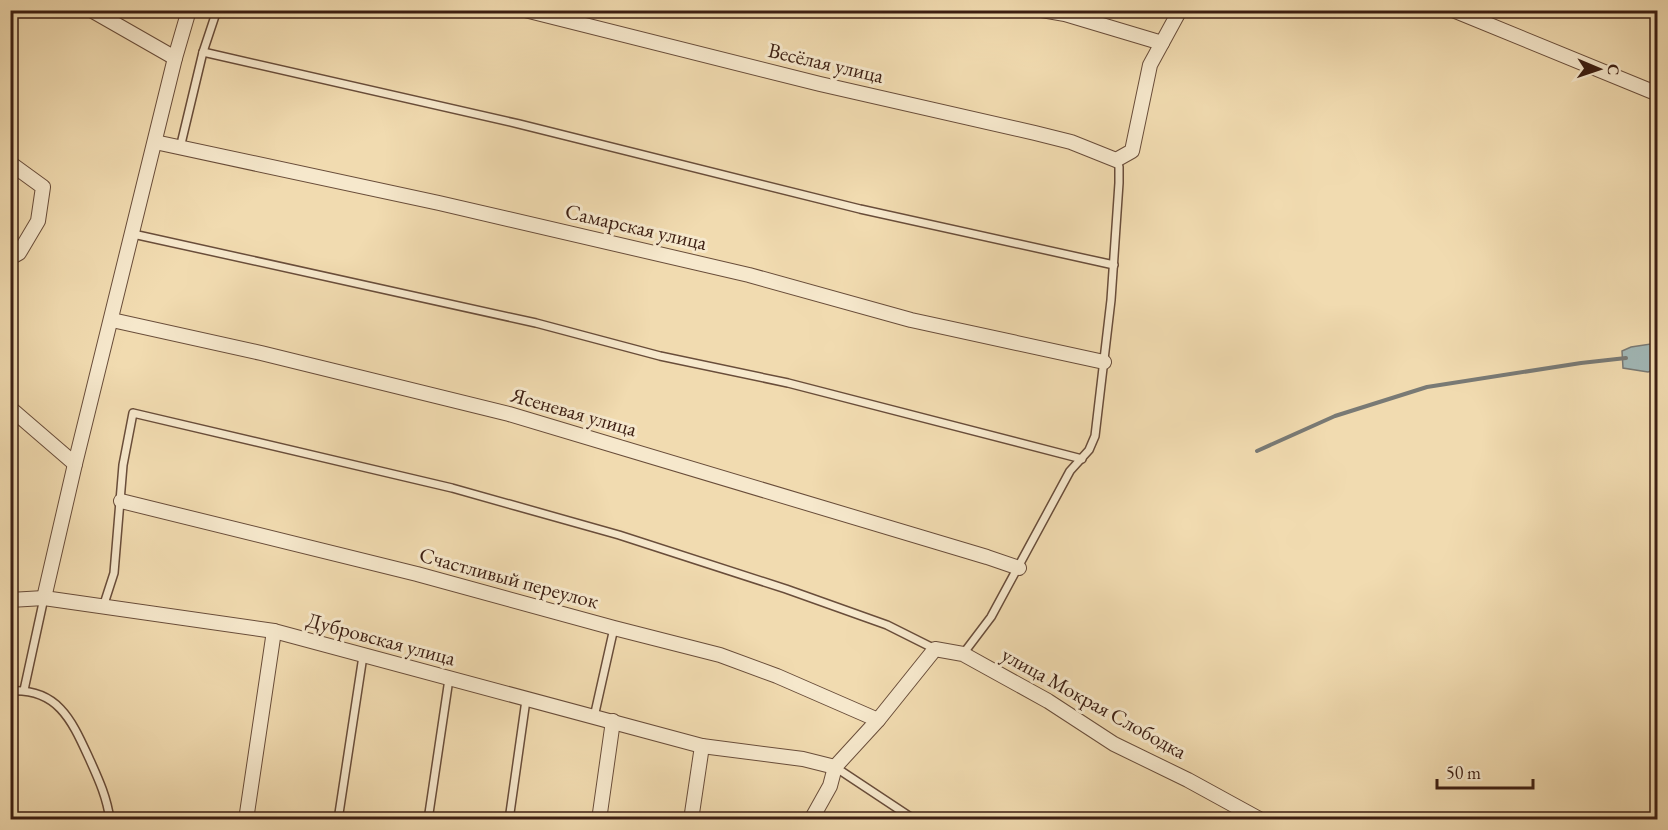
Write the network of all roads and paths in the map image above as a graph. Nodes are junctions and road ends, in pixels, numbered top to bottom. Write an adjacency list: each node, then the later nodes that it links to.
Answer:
1 (91, 10): 10 (street)
2 (189, 10): 10 (street)
3 (217, 10): 9 (lane)
4 (525, 10): 14 (street, Весёлая улица)
5 (1042, 10): 8 (street)
6 (1180, 10): 8 (street)
7 (1453, 10): 11 (street)
8 (1162, 43): 14 (street)
9 (203, 52): 13 (lane); 18 (lane)
10 (175, 58): 12 (street)
11 (1658, 94)
12 (155, 142): 13 (street, Самарская улица); 16 (street)
13 (180, 148): 20 (street, Самарская улица)
14 (1116, 160): 18 (lane)
15 (10, 164): 17 (street)
16 (133, 234): 19 (street); 22 (lane)
17 (10, 258)
18 (1114, 265): 20 (lane)
19 (112, 320): 23 (street); 25 (street, Ясеневая улица)
20 (1104, 362): 22 (lane)
21 (10, 408): 23 (street)
22 (1082, 459): 25 (lane)
23 (75, 464): 26 (street)
24 (121, 501): 28 (lane); 29 (street, Счастливый переулок); 31 (lane)
25 (1019, 568): 32 (lane)
26 (44, 598): 27 (street, Дубровская улица); 28 (street, Дубровская улица); 35 (lane)
27 (10, 600)
28 (104, 607): 30 (street, Дубровская улица)
29 (614, 628): 38 (lane); 39 (street, Счастливый переулок)
30 (274, 631): 33 (street, Дубровская улица); 44 (street)
31 (935, 649): 32 (street, улица Мокрая Слободка); 39 (street)
32 (963, 654): 52 (street, улица Мокрая Слободка)
33 (363, 656): 34 (street, Дубровская улица); 45 (lane)
34 (449, 679): 37 (street, Дубровская улица); 46 (lane)
35 (24, 690): 36 (lane); 43 (lane)
36 (10, 691)
37 (526, 700): 38 (street, Дубровская улица); 47 (lane)
38 (594, 718): 40 (street, Дубровская улица)
39 (878, 720): 42 (street)
40 (613, 721): 41 (street, Дубровская улица); 48 (street)
41 (702, 746): 42 (street, Дубровская улица); 49 (street)
42 (835, 767): 50 (street); 51 (lane)
43 (110, 819)
44 (246, 819)
45 (338, 819)
46 (428, 819)
47 (508, 819)
48 (599, 819)
49 (691, 819)
50 (811, 819)
51 (915, 819)
52 (1261, 819)

